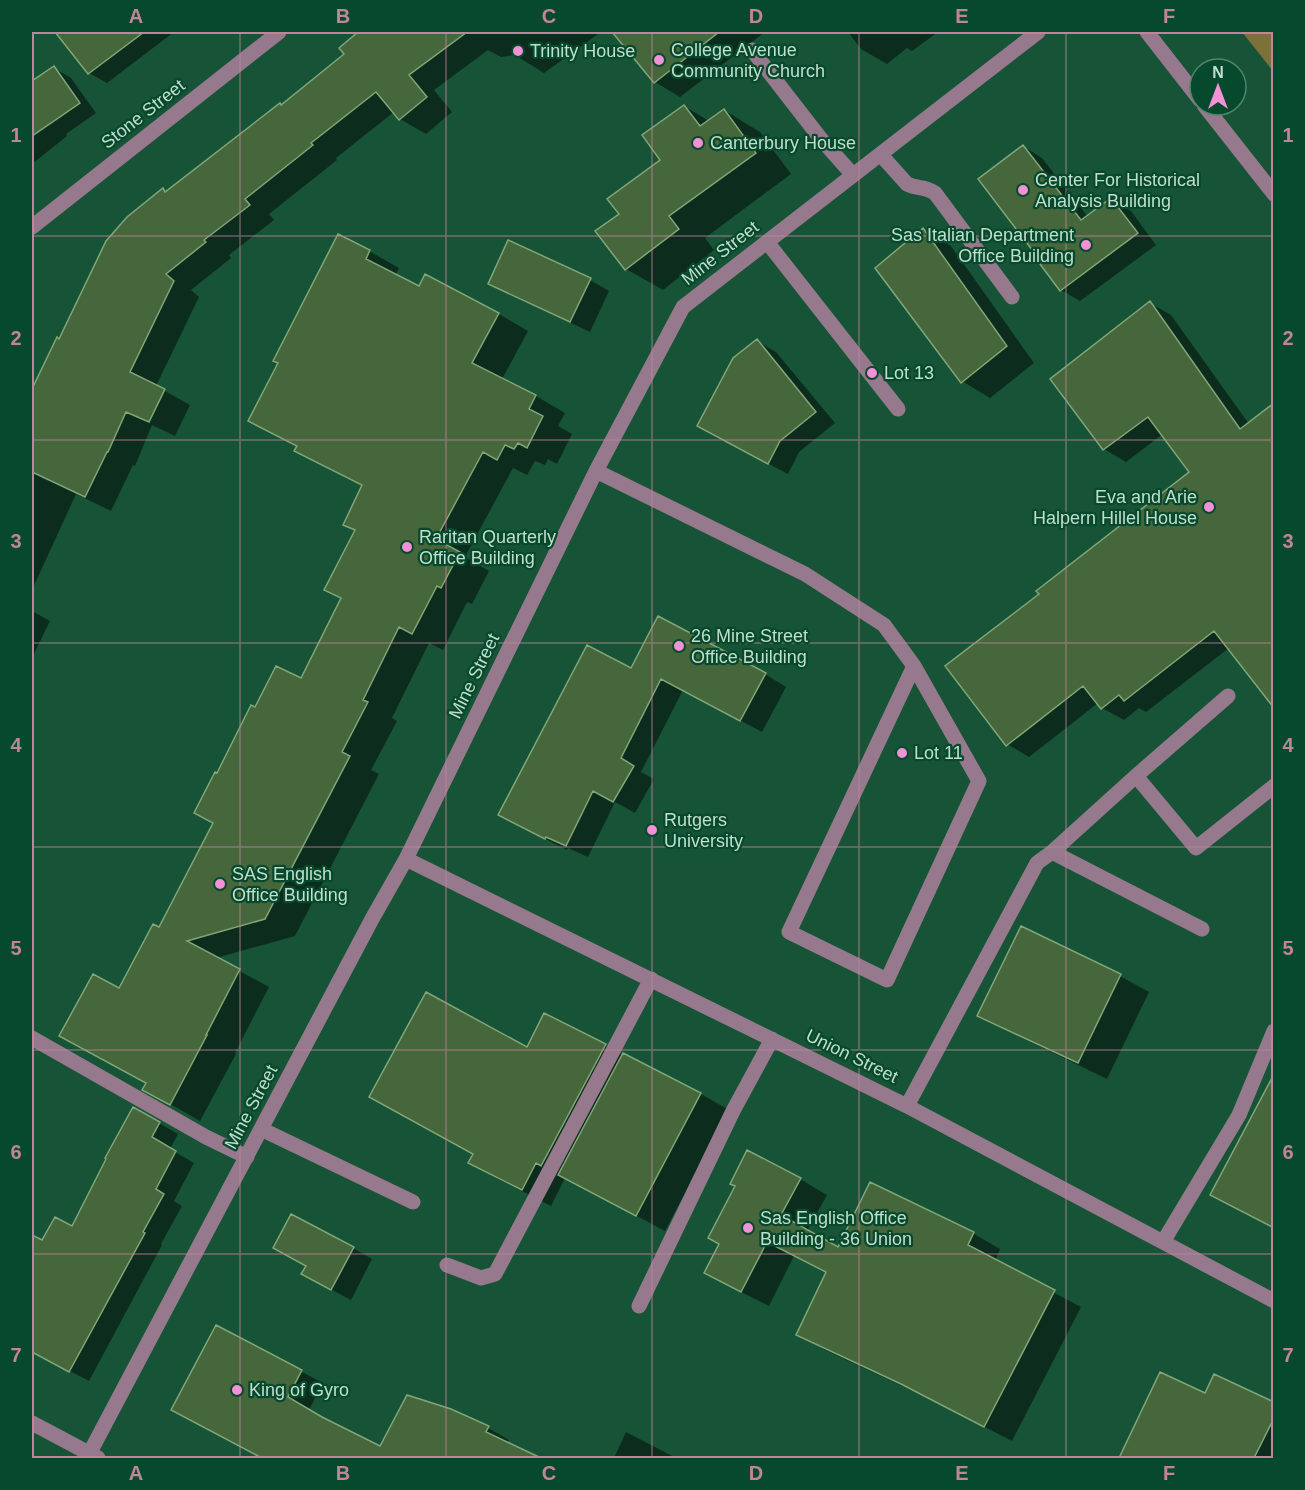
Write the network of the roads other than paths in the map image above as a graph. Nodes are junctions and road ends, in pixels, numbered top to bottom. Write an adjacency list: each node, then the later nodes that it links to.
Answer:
1 (279, 32): 10 (street, Stone Street)
2 (1038, 32): 7 (street, Mine Street)
3 (1147, 32): 5 (street)
4 (752, 50): 8 (street)
5 (1188, 85)
6 (1213, 117): 9 (street)
7 (881, 154): 8 (street, Mine Street); 12 (street)
8 (852, 175): 11 (street, Mine Street)
9 (1274, 194)
10 (32, 227)
11 (767, 242): 13 (street); 14 (street, Mine Street)
12 (1012, 297)
13 (898, 409)
14 (596, 471): 15 (street); 20 (street, Mine Street)
15 (914, 666): 15 (street)
16 (1228, 696): 17 (street)
17 (1136, 776): 18 (street); 19 (street)
18 (1274, 786)
19 (1053, 852): 21 (street); 26 (street)
20 (406, 859): 22 (street, Union Street); 27 (street, Mine Street)
21 (1202, 929)
22 (651, 979): 25 (street, Union Street); 31 (street)
23 (1274, 1031): 30 (street)
24 (32, 1038): 28 (street)
25 (772, 1039): 26 (street, Union Street); 33 (street)
26 (907, 1106): 30 (street, Union Street)
27 (261, 1129): 28 (street, Mine Street); 29 (street)
28 (247, 1156): 35 (street, Mine Street)
29 (413, 1202)
30 (1163, 1242): 32 (street, Union Street)
31 (447, 1265)
32 (1274, 1301)
33 (639, 1306)
34 (32, 1423): 35 (street)
35 (91, 1457)

